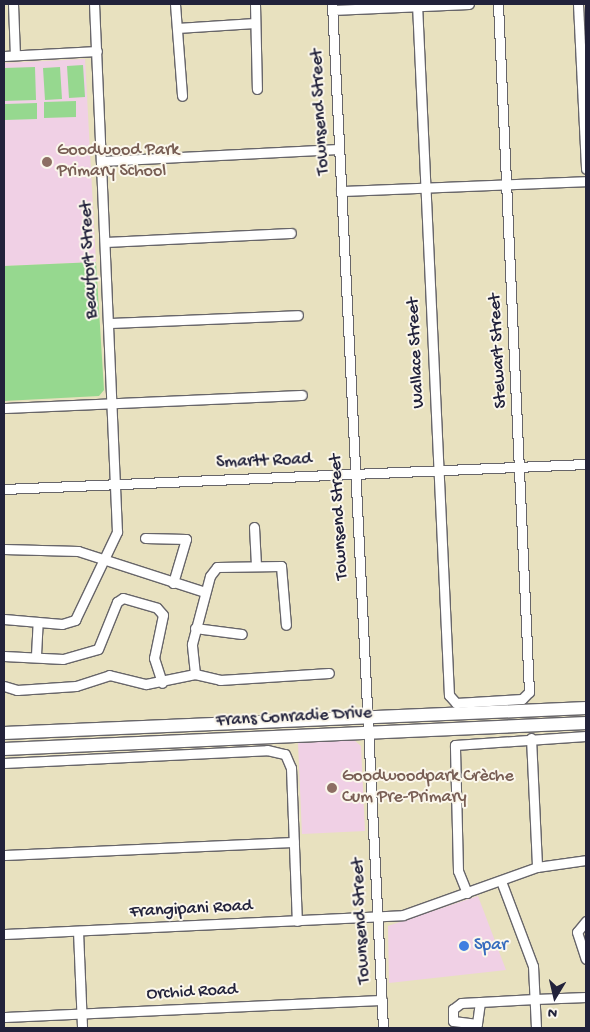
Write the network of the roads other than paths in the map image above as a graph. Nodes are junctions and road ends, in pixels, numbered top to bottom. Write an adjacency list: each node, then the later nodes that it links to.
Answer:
1 (13, 4): 13 (street)
2 (94, 4): 12 (street, Beaufort Street)
3 (175, 4): 11 (street)
4 (254, 4): 10 (street)
5 (469, 4): 8 (street)
6 (498, 4): 21 (street, Stewart Street)
7 (578, 4): 19 (street)
8 (417, 5): 9 (street); 22 (street, Wallace Street)
9 (332, 7): 17 (street, Townsend Street)
10 (255, 23): 11 (street); 15 (street)
11 (177, 28): 16 (street)
12 (96, 51): 13 (street); 18 (street, Beaufort Street)
13 (15, 55): 14 (street)
14 (4, 56)
15 (257, 89)
16 (182, 96)
17 (340, 150): 18 (street); 23 (street, Townsend Street)
18 (101, 161): 25 (street, Beaufort Street)
19 (586, 169)
20 (586, 181): 21 (street)
21 (506, 184): 22 (street); 32 (street, Stewart Street)
22 (426, 188): 23 (street); 33 (street, Wallace Street)
23 (341, 191): 34 (street, Townsend Street)
24 (291, 234): 25 (street)
25 (105, 242): 27 (street, Beaufort Street)
26 (298, 315): 27 (street)
27 (109, 323): 29 (street, Beaufort Street)
28 (302, 395): 29 (street)
29 (112, 404): 30 (street); 35 (street, Beaufort Street)
30 (4, 408)
31 (586, 464): 32 (street, Smartt Road)
32 (520, 468): 33 (street, Smartt Road); 55 (street, Stewart Street)
33 (439, 470): 34 (street, Smartt Road); 55 (street, Wallace Street)
34 (354, 475): 35 (street, Smartt Road); 57 (street, Townsend Street)
35 (116, 484): 36 (street, Smartt Road); 40 (street, Beaufort Street)
36 (4, 489)
37 (254, 526): 41 (street)
38 (145, 538): 42 (street)
39 (4, 549): 40 (street)
40 (105, 562): 42 (street); 45 (street, Beaufort Street)
41 (256, 564): 43 (street); 46 (street)
42 (173, 583): 43 (street)
43 (205, 592): 47 (street)
44 (4, 619): 45 (street)
45 (38, 622): 49 (street)
46 (286, 626)
47 (195, 628): 48 (street); 51 (street)
48 (242, 634)
49 (36, 655): 50 (street); 53 (street)
50 (4, 656)
51 (195, 674): 52 (street); 53 (street)
52 (329, 674)
53 (162, 682): 54 (street)
54 (4, 686)
55 (451, 700)
56 (586, 708): 57 (main road, Frans Conradie Drive)
57 (367, 719): 59 (street, Townsend Street); 60 (main road, Frans Conradie Drive)
58 (586, 723): 59 (main road, Frans Conradie Drive)
59 (368, 733): 63 (main road, Frans Conradie Drive); 71 (street, Townsend Street)
60 (4, 734)
61 (586, 736): 62 (street)
62 (531, 738): 68 (street); 70 (street)
63 (4, 749)
64 (4, 763): 65 (street)
65 (294, 842): 66 (street); 73 (street)
66 (4, 855)
67 (586, 860): 68 (street, Frangipani Road)
68 (537, 867): 69 (street, Frangipani Road)
69 (501, 881): 70 (street, Frangipani Road); 78 (street)
70 (468, 893): 71 (street, Frangipani Road)
71 (379, 918): 73 (street, Frangipani Road); 79 (street, Townsend Street)
72 (586, 920): 76 (street)
73 (298, 921): 74 (street, Frangipani Road)
74 (78, 931): 75 (street, Frangipani Road); 81 (street)
75 (4, 934)
76 (586, 959)
77 (586, 997): 78 (street)
78 (535, 999): 80 (street); 85 (street)
79 (382, 1000): 81 (street, Orchid Road); 84 (street, Townsend Street)
80 (480, 1002)
81 (81, 1014): 82 (street, Orchid Road); 83 (street)
82 (4, 1017)
83 (82, 1028)
84 (383, 1028)
85 (536, 1028)

